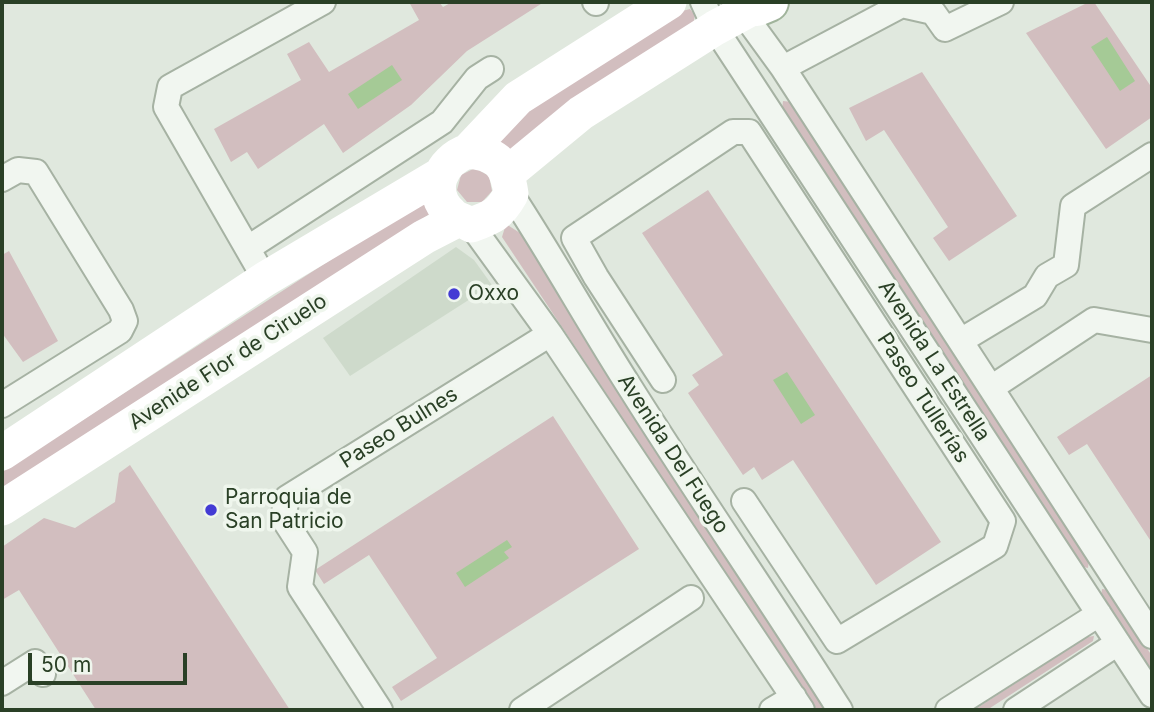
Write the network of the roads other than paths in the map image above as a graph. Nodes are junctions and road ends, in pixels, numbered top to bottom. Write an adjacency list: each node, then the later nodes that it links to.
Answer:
1 (323, 2): 14 (street)
2 (669, 2): 7 (main road)
3 (1001, 2): 5 (street)
4 (741, 8): 5 (street, Avenida La Estrella); 11 (main road); 25 (street, Avenida La Estrella)
5 (794, 62): 16 (street, Avenida La Estrella)
6 (491, 69): 14 (street)
7 (468, 152): 9 (main road); 11 (main road)
8 (1152, 155): 16 (street)
9 (440, 175): 12 (main road); 14 (main road)
10 (2, 178): 20 (street)
11 (509, 184): 12 (main road); 13 (street, Avenida Del Fuego)
12 (464, 222): 17 (street, Avenida Del Fuego); 23 (main road, Avenide Flor de Ciruelo)
13 (563, 244): 18 (street); 22 (street, Paseo Tullerías); 36 (street, Avenida Del Fuego)
14 (255, 262): 21 (main road)
15 (1152, 330): 19 (street)
16 (969, 336): 19 (street, Avenida La Estrella)
17 (544, 338): 33 (street, Avenida Del Fuego); 34 (street, Paseo Bulnes)
18 (663, 380)
19 (999, 382): 24 (street, Avenida La Estrella)
20 (2, 405)
21 (2, 453)
22 (744, 501)
23 (2, 508)
24 (1109, 569): 25 (street); 28 (street, Avenida La Estrella)
25 (1081, 584): 27 (street, Avenida La Estrella)
26 (691, 598): 35 (street)
27 (1099, 614): 29 (street, Avenida La Estrella); 37 (street)
28 (1152, 636)
29 (1118, 643): 32 (street, Avenida La Estrella); 38 (street)
30 (43, 674): 31 (street)
31 (2, 683)
32 (1152, 695)
33 (786, 706)
34 (380, 710)
35 (522, 710)
36 (840, 710)
37 (948, 710)
38 (1016, 710)

